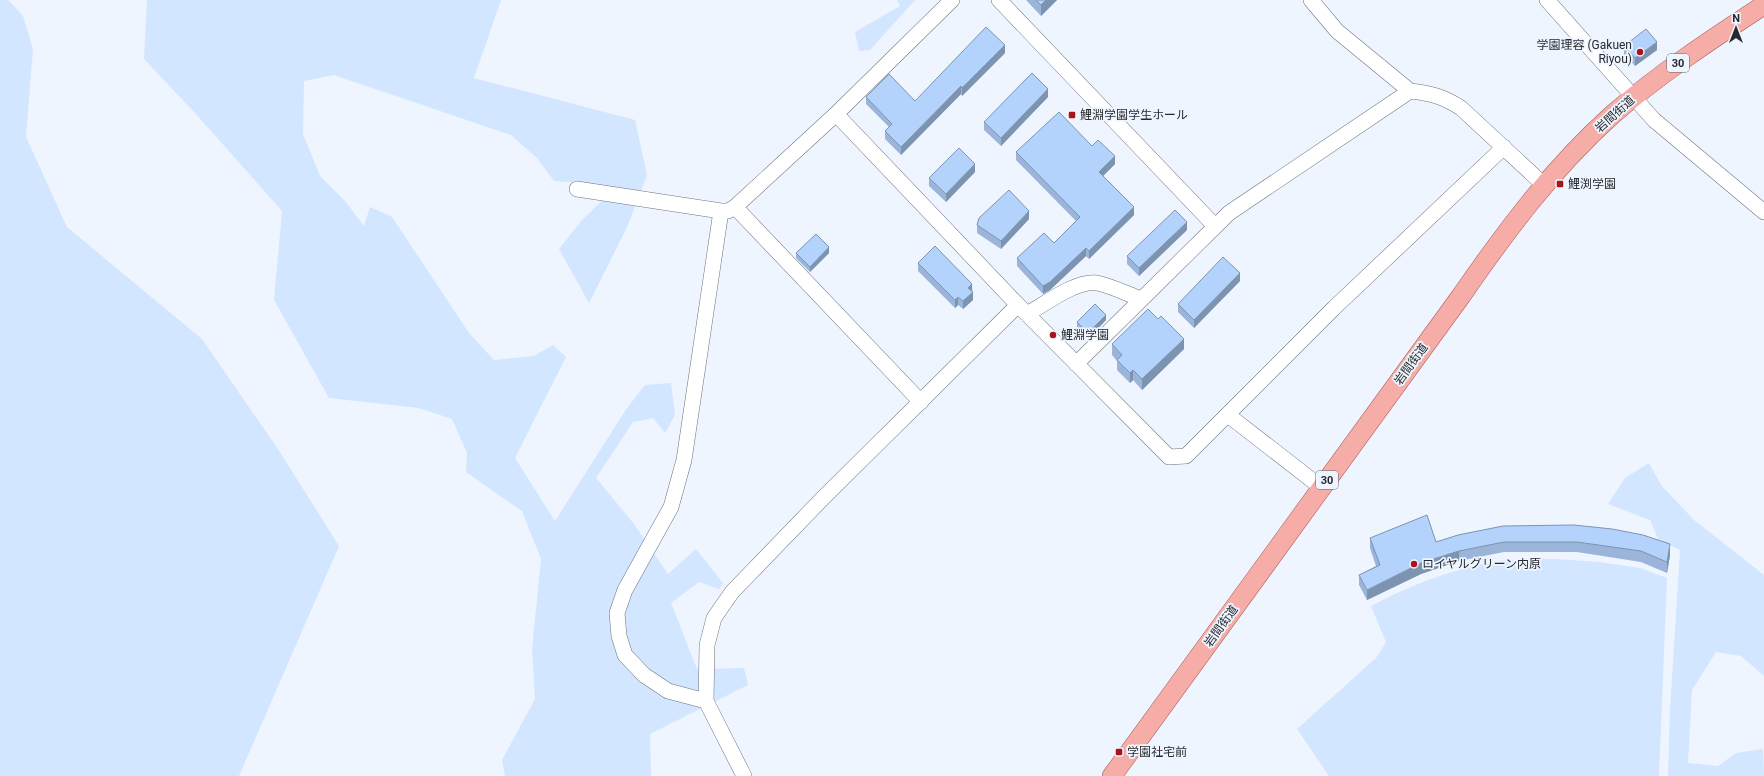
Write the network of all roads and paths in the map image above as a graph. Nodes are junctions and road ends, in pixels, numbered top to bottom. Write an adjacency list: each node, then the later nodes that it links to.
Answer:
1 (952, 0): 8 (street)
2 (1000, 0): 15 (street)
3 (1310, 0): 6 (street)
4 (1547, 0): 7 (street)
5 (1764, 5): 7 (main road, 岩間街道 / 30)
6 (1410, 91): 9 (street); 15 (street)
7 (1634, 96): 10 (main road, 岩間街道 / 30); 14 (street)
8 (836, 114): 12 (street); 17 (street)
9 (1504, 147): 10 (street); 20 (street)
10 (1544, 185): 21 (main road, 岩間街道 / 30)
11 (577, 189): 13 (street)
12 (736, 207): 13 (street); 19 (street)
13 (721, 211): 22 (street)
14 (1764, 212)
15 (1215, 226): 16 (street)
16 (1141, 299): 17 (street); 18 (street)
17 (1022, 310): 18 (street); 19 (street)
18 (1076, 364): 20 (street)
19 (922, 402): 22 (street)
20 (1228, 415): 21 (street)
21 (1322, 488): 24 (main road, 岩間街道 / 30)
22 (706, 701): 23 (street)
23 (744, 776)
24 (1112, 776)

